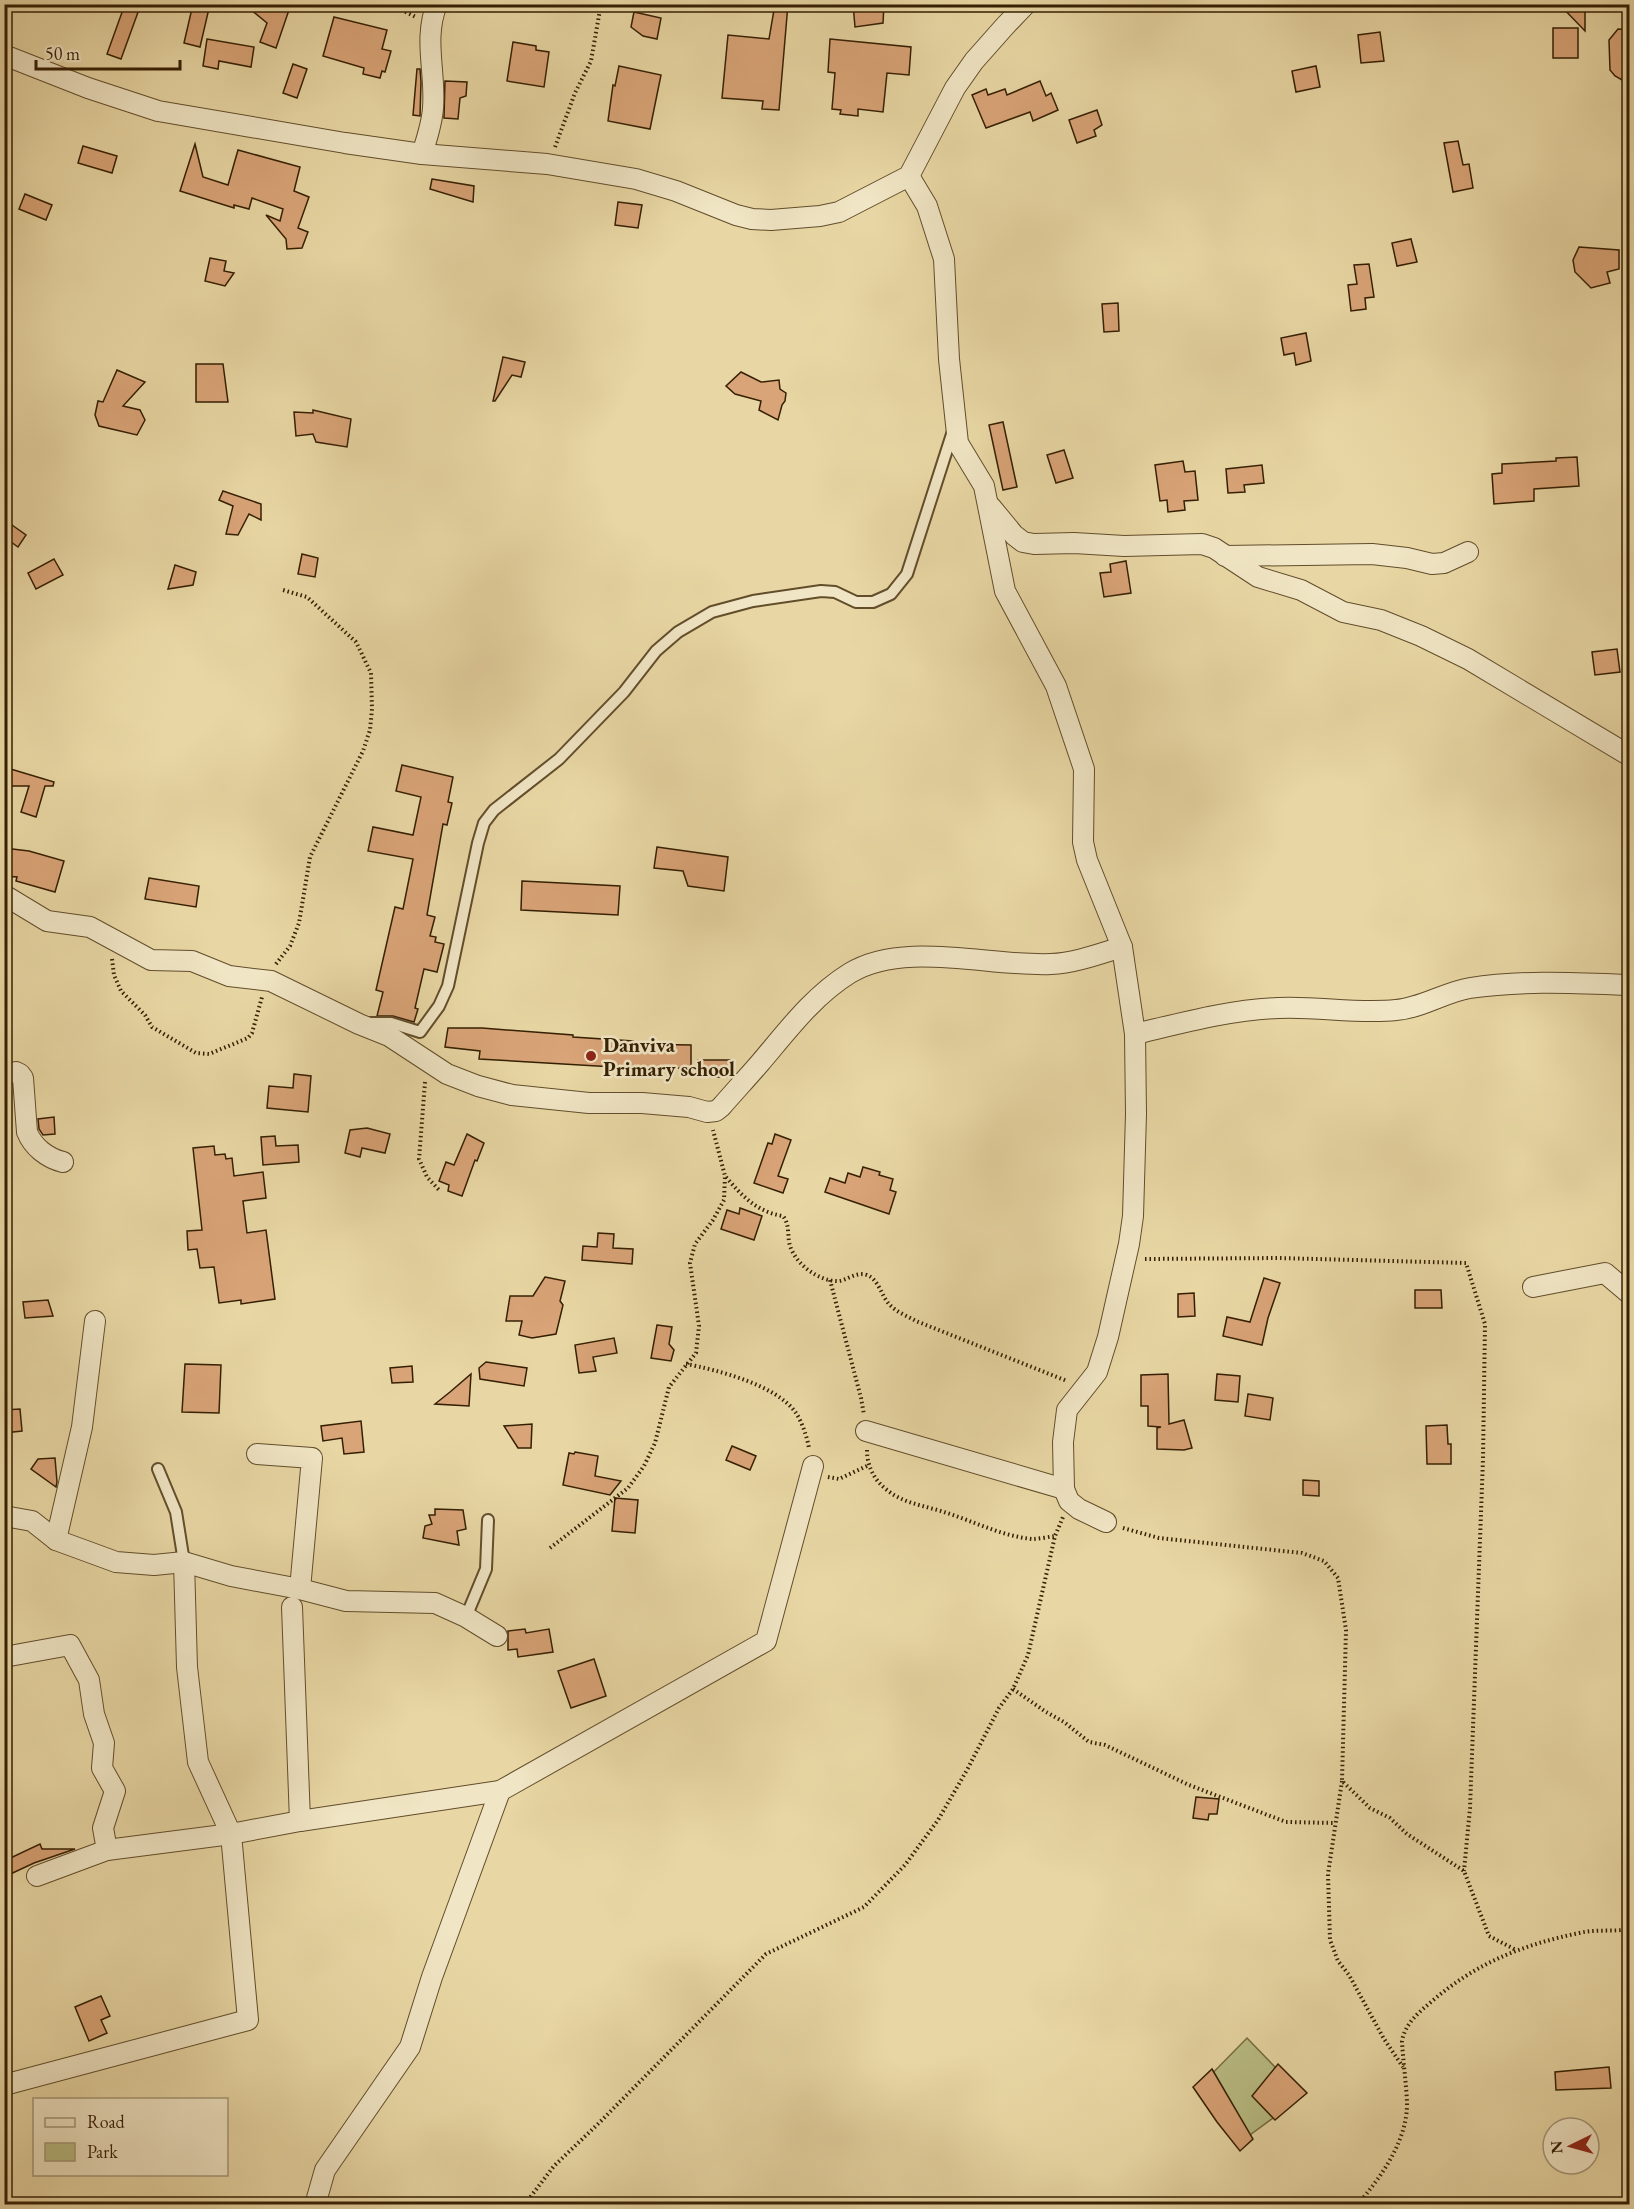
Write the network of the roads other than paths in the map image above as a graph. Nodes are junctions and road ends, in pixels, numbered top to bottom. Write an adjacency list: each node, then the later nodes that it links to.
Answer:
1 (437, 4): 4 (street)
2 (1026, 4): 5 (street)
3 (4, 54): 4 (street)
4 (423, 154): 5 (street)
5 (909, 176): 6 (street)
6 (955, 425): 7 (street); 14 (lane)
7 (989, 505): 9 (street); 12 (street)
8 (1468, 552): 9 (street)
9 (1225, 556): 10 (street)
10 (1629, 756)
11 (5, 895): 14 (street)
12 (1122, 947): 14 (street); 15 (street)
13 (1629, 985): 15 (street)
14 (358, 1024)
15 (1135, 1034): 25 (street)
16 (4, 1074): 17 (street)
17 (63, 1162)
18 (1533, 1287): 19 (street)
19 (1629, 1293)
20 (95, 1322): 29 (street)
21 (866, 1431): 25 (street)
22 (257, 1454): 31 (street)
23 (813, 1466): 36 (street)
24 (158, 1469): 30 (lane)
25 (1066, 1495): 28 (street)
26 (4, 1516): 29 (street)
27 (488, 1520): 33 (lane)
28 (1106, 1522)
29 (56, 1540): 30 (street)
30 (184, 1562): 31 (street); 38 (street)
31 (300, 1589): 33 (street)
32 (292, 1607): 37 (street)
33 (466, 1617): 34 (street)
34 (497, 1636)
35 (4, 1657): 39 (street)
36 (500, 1791): 37 (street); 42 (street)
37 (300, 1821): 38 (street)
38 (231, 1834): 39 (street); 41 (street)
39 (107, 1850): 40 (street)
40 (37, 1876)
41 (4, 2085)
42 (318, 2205)

